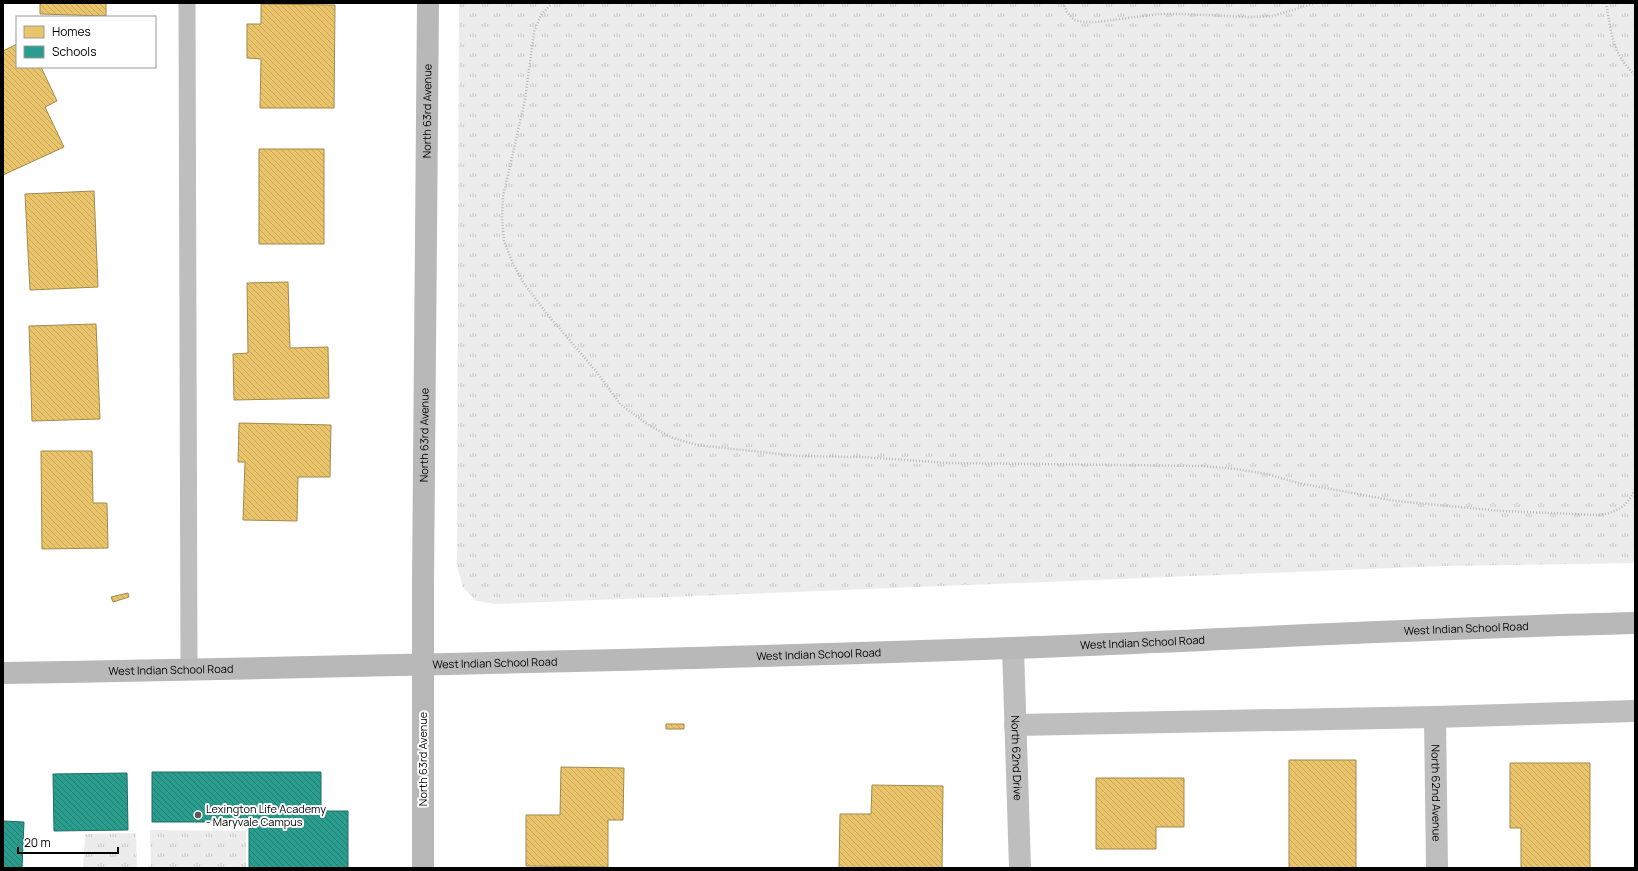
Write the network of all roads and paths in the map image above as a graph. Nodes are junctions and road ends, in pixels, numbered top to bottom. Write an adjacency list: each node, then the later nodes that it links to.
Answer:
1 (187, 3): 12 (lane)
2 (428, 3): 11 (main road, North 63rd Avenue)
3 (552, 3): 8 (path)
4 (1063, 3): 5 (path)
5 (1315, 3)
6 (1606, 3): 7 (path)
7 (1635, 75)
8 (1635, 488)
9 (1635, 624): 10 (main road, West Indian School Road)
10 (1013, 648): 11 (main road, West Indian School Road); 16 (street, North 62nd Drive)
11 (422, 665): 12 (main road, West Indian School Road); 17 (main road, North 63rd Avenue)
12 (189, 670): 13 (main road, West Indian School Road)
13 (3, 673)
14 (1635, 711): 15 (street)
15 (1434, 717): 16 (street); 19 (street, North 62nd Avenue)
16 (1015, 725): 18 (street, North 62nd Drive)
17 (423, 868)
18 (1020, 868)
19 (1437, 868)

